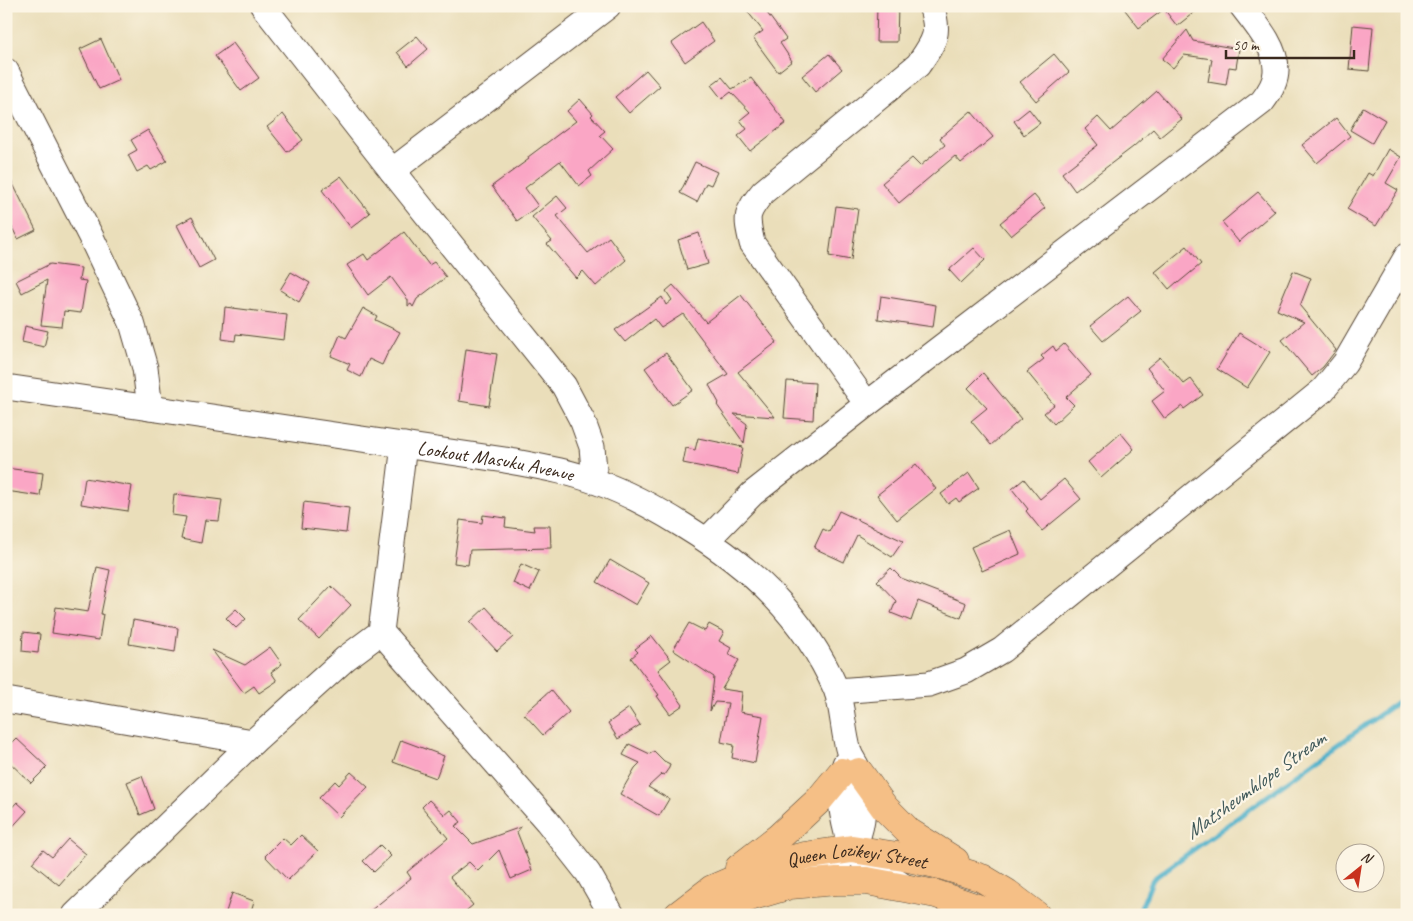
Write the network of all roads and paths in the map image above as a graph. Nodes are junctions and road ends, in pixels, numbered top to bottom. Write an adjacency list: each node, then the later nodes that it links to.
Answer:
1 (263, 6): 6 (street)
2 (608, 6): 6 (street)
3 (931, 6): 9 (street)
4 (1242, 6): 9 (street)
5 (6, 71): 10 (street)
6 (392, 171): 12 (street)
7 (1407, 256): 15 (street)
8 (6, 387): 10 (street, Lookout Masuku Avenue)
9 (867, 404): 13 (street)
10 (150, 408): 11 (street, Lookout Masuku Avenue)
11 (404, 444): 12 (street, Lookout Masuku Avenue); 14 (street)
12 (595, 481): 13 (street, Lookout Masuku Avenue)
13 (707, 540): 15 (street, Lookout Masuku Avenue)
14 (381, 632): 17 (street); 25 (street)
15 (837, 691): 18 (street, Lookout Masuku Avenue)
16 (6, 700): 17 (street)
17 (253, 742): 24 (street)
18 (850, 766): 19 (street, Lookout Masuku Avenue); 20 (main road); 23 (main road)
19 (852, 849): 20 (main road, Queen Lozikeyi Street); 21 (street); 22 (street); 23 (main road, Queen Lozikeyi Street)
20 (982, 878): 29 (main road, Queen Lozikeyi Street)
21 (790, 886): 22 (main road, Queen Lozikeyi Street); 27 (main road, Queen Lozikeyi Street)
22 (905, 887): 28 (main road, Queen Lozikeyi Street)
23 (712, 889): 26 (main road, Queen Lozikeyi Street)
24 (75, 915)
25 (612, 915)
26 (678, 915)
27 (705, 915)
28 (998, 915)
29 (1036, 915)

